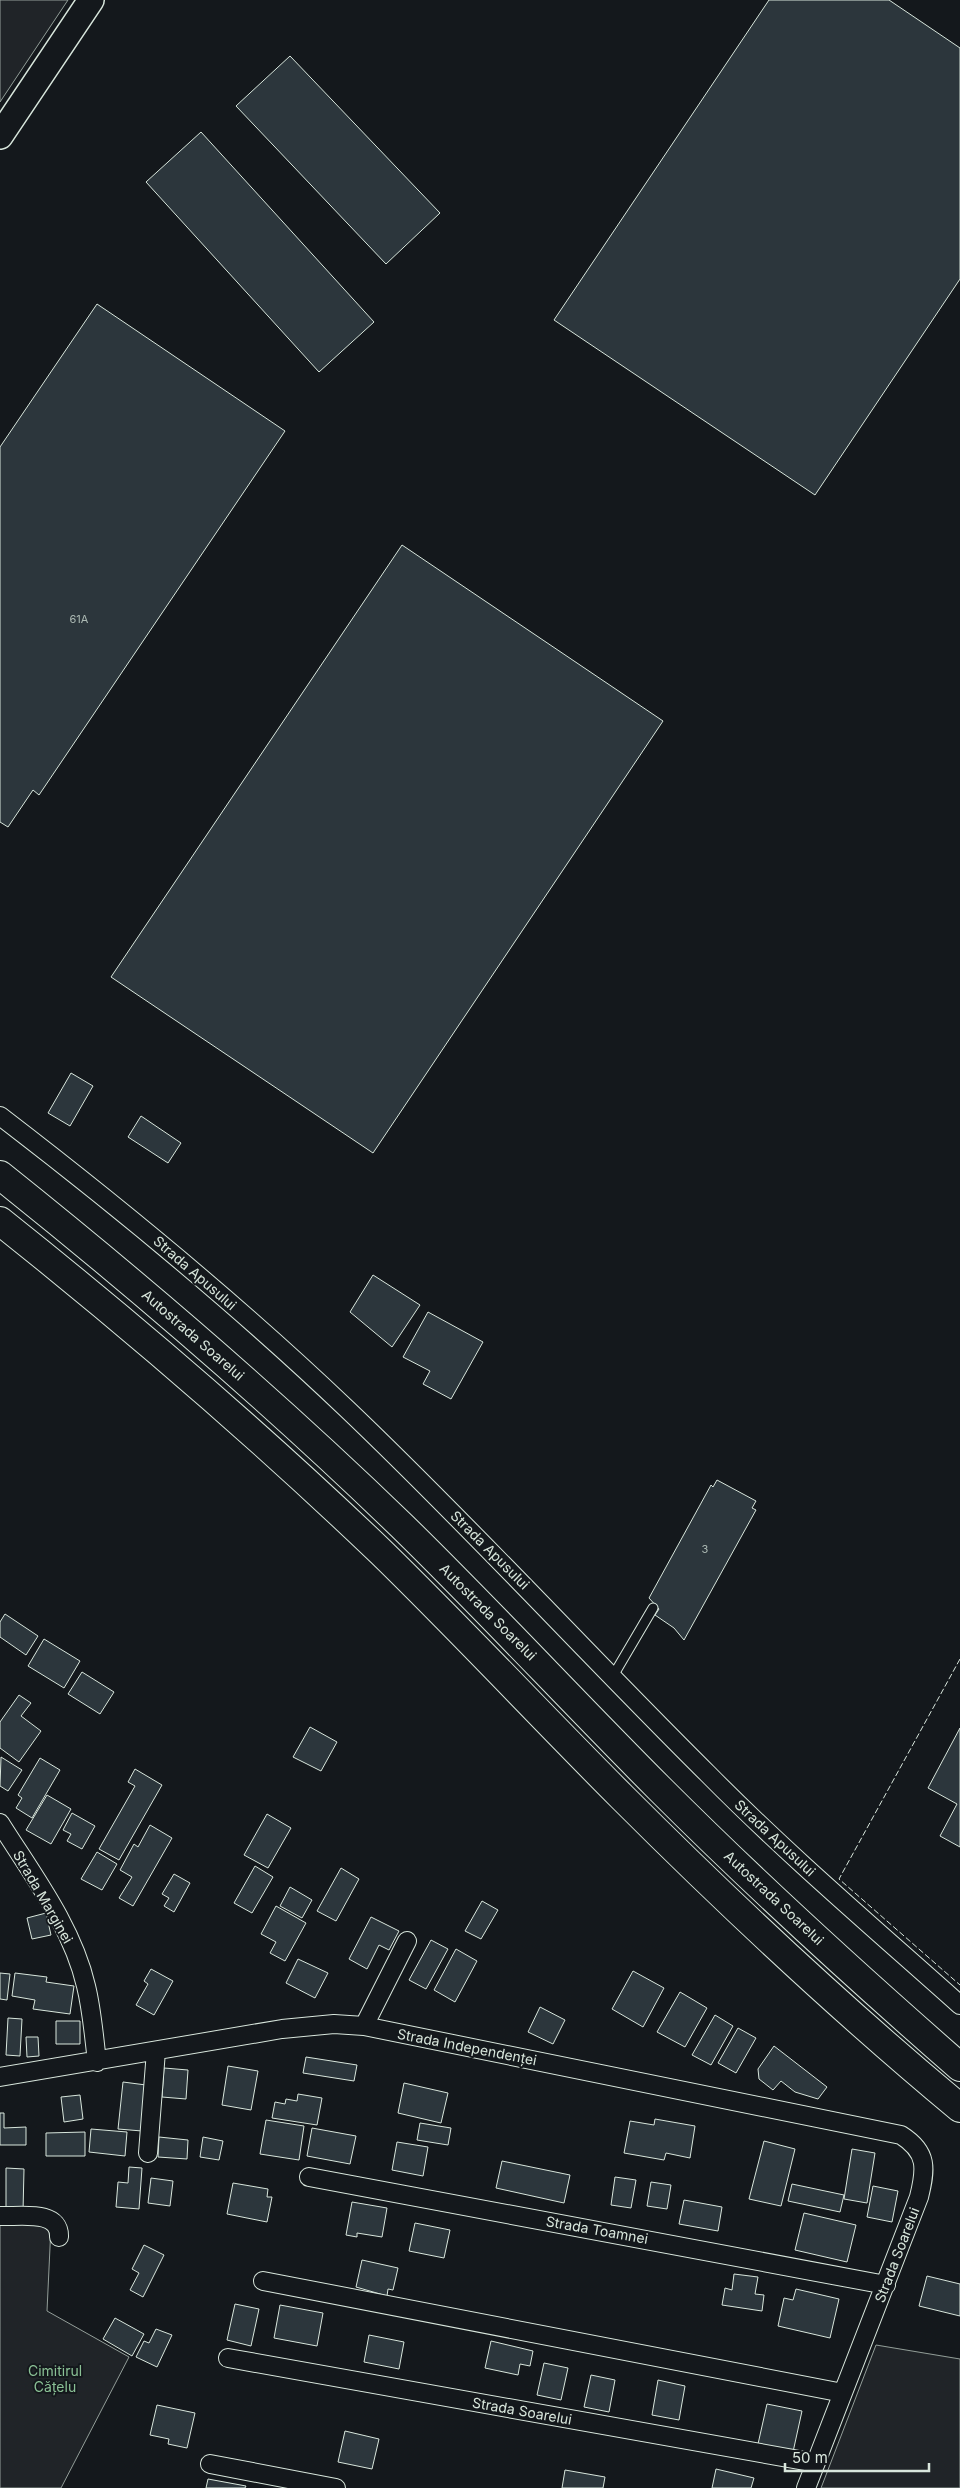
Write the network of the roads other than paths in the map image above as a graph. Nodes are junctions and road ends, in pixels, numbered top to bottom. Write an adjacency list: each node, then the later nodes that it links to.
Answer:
1 (91, 0): 2 (main road)
2 (0, 136)
3 (0, 1116): 7 (street, Strada Apusului)
4 (0, 1175): 14 (highway, Autostrada Soarelui)
5 (0, 1221): 16 (highway)
6 (653, 1608): 7 (lane)
7 (613, 1676): 10 (street, Strada Apusului)
8 (0, 1822): 13 (street, Strada Marginei)
9 (407, 1941): 11 (street)
10 (960, 2005)
11 (364, 2026): 12 (street, Strada Independenței); 18 (street, Strada Independenței)
12 (156, 2051): 13 (street, Strada Independenței); 17 (street)
13 (97, 2062): 15 (street, Strada Independenței)
14 (960, 2067)
15 (0, 2077)
16 (960, 2108)
17 (148, 2153)
18 (922, 2156): 23 (street, Strada Soarelui)
19 (309, 2177): 23 (street, Strada Toamnei)
20 (0, 2216): 21 (street)
21 (59, 2237)
22 (263, 2281): 25 (street)
23 (886, 2285): 25 (street, Strada Soarelui)
24 (228, 2358): 26 (street, Strada Soarelui)
25 (843, 2393): 26 (street, Strada Soarelui)
26 (816, 2463): 29 (street, Strada Soarelui)
27 (210, 2464): 28 (street)
28 (336, 2488)
29 (806, 2488)

